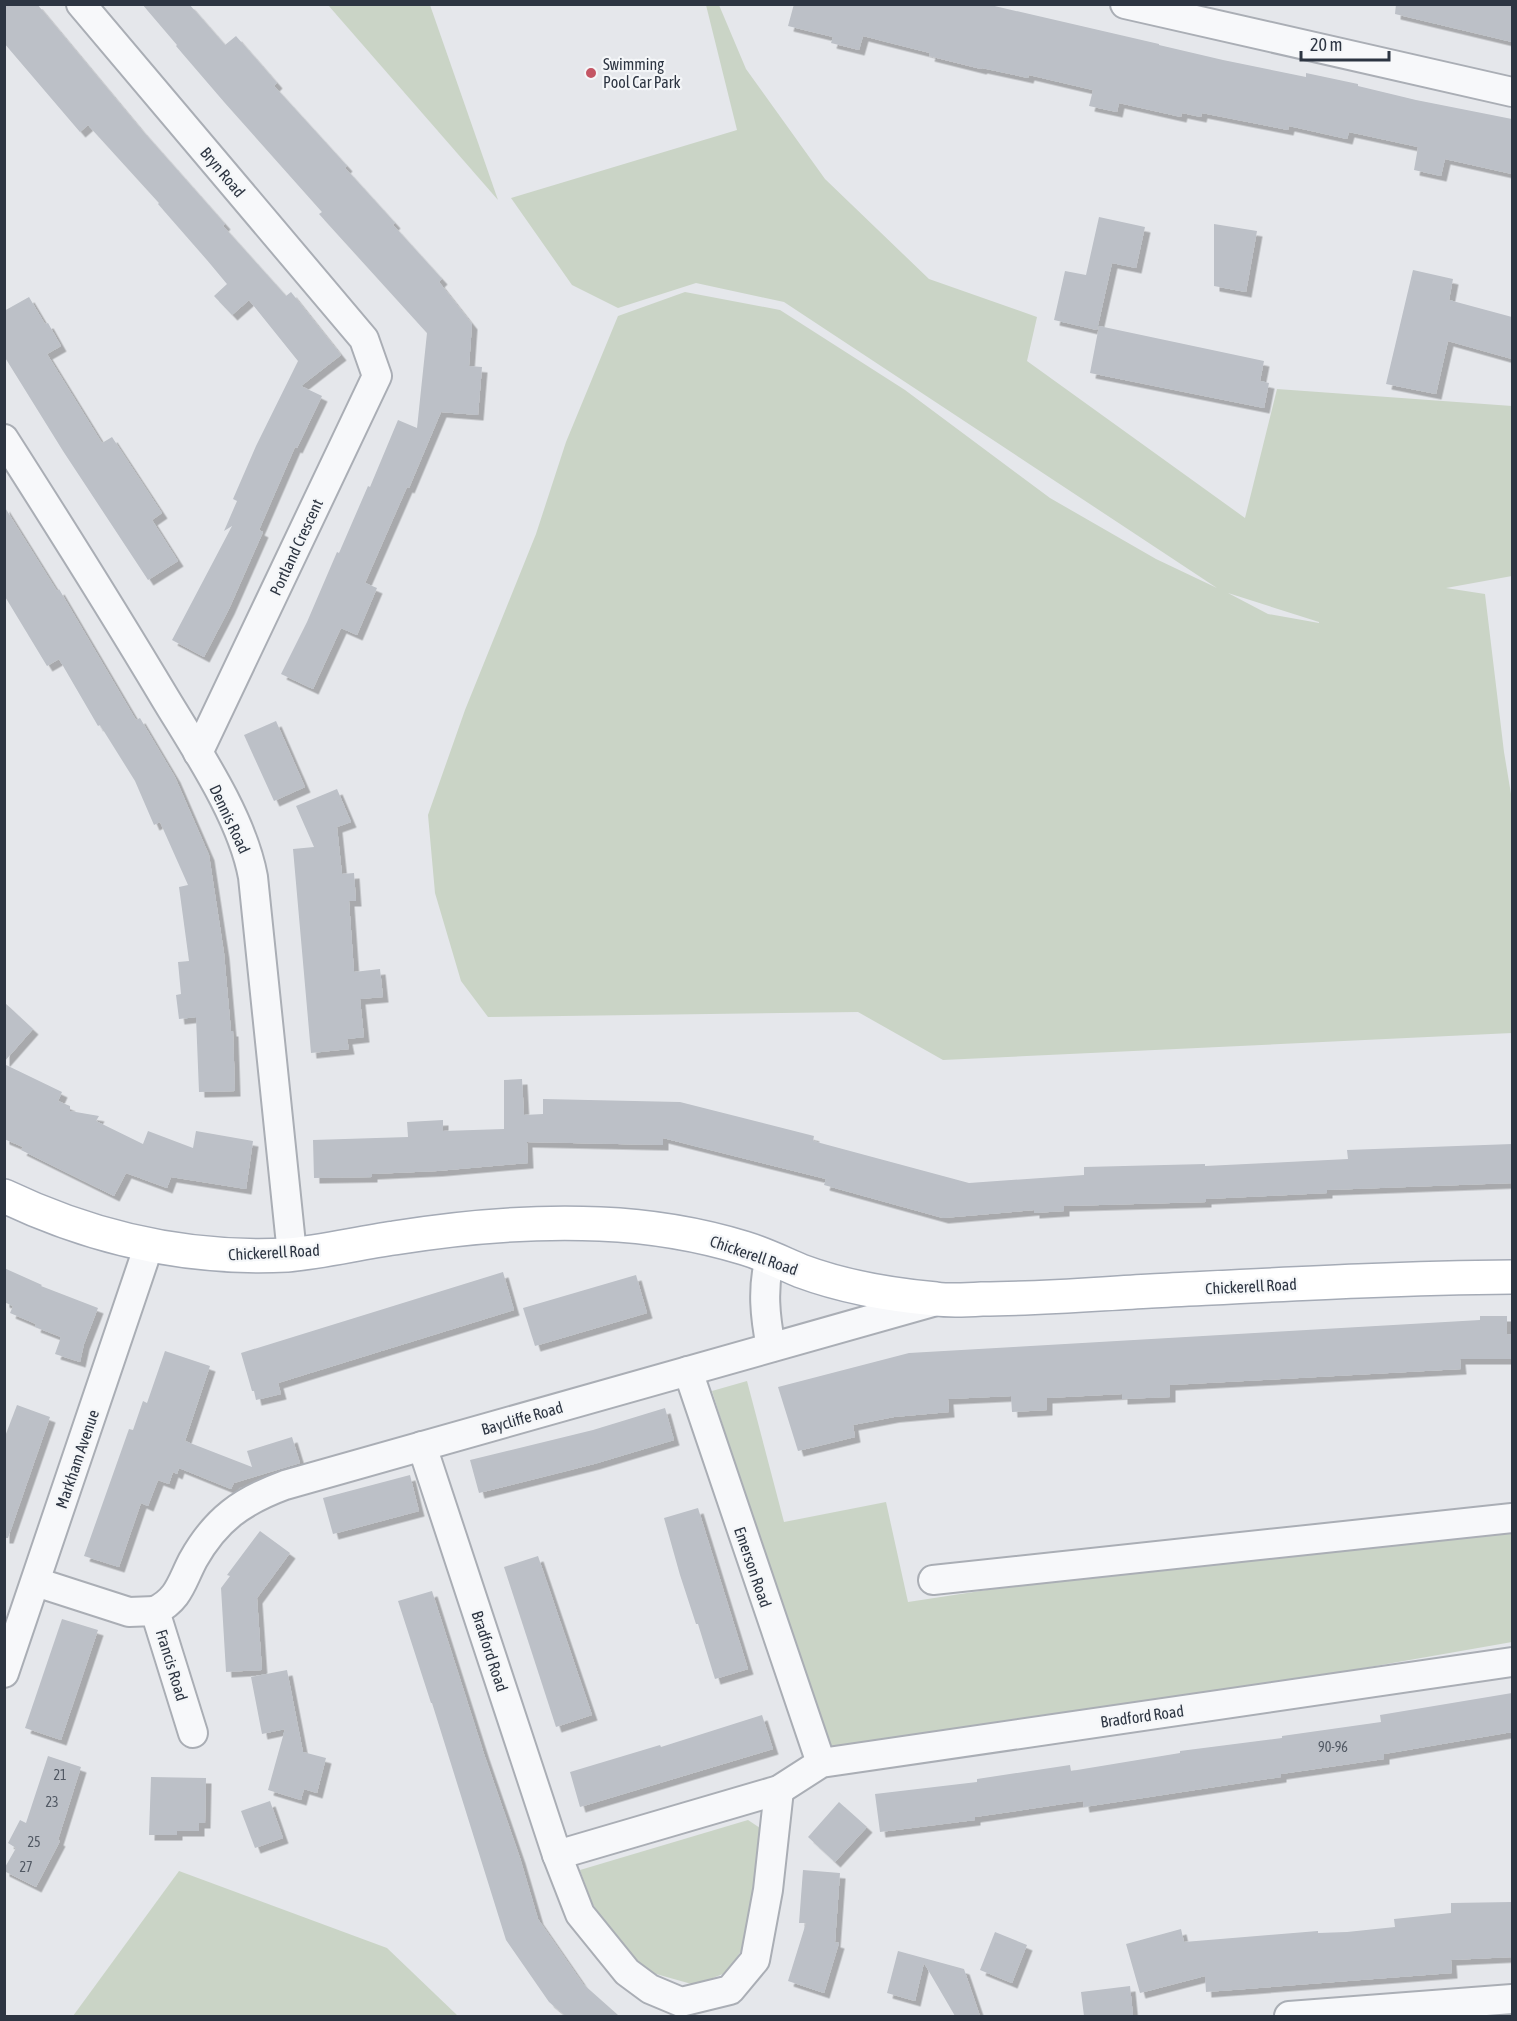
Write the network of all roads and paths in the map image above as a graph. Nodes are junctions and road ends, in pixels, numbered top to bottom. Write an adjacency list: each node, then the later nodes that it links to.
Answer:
1 (81, 4): 4 (street, Bryn Road)
2 (1125, 4): 3 (street)
3 (1512, 92)
4 (364, 339): 6 (street, Portland Crescent)
5 (4, 439): 6 (street, Dennis Road)
6 (198, 753): 9 (street, Dennis Road)
7 (4, 1196): 8 (main road, Chickerell Road)
8 (149, 1245): 9 (main road, Chickerell Road); 18 (street, Markham Avenue)
9 (292, 1254): 10 (main road, Chickerell Road)
10 (770, 1258): 12 (main road, Chickerell Road); 13 (street)
11 (1512, 1277): 12 (main road, Chickerell Road)
12 (939, 1300): 13 (street, Baycliffe Road)
13 (771, 1347): 14 (street, Baycliffe Road)
14 (687, 1371): 15 (street, Baycliffe Road); 23 (street, Emerson Road)
15 (422, 1446): 19 (street, Baycliffe Road); 25 (street, Bradford Road)
16 (1512, 1518): 17 (street)
17 (933, 1580)
18 (36, 1582): 19 (street, Francis Road); 21 (street, Markham Avenue)
19 (155, 1611): 22 (street, Francis Road)
20 (1512, 1662): 23 (street, Bradford Road)
21 (4, 1673)
22 (193, 1733)
23 (821, 1763): 24 (street, Bradford Road)
24 (778, 1790): 25 (street, Bradford Road); 25 (street, Bradford Road)
25 (557, 1855)
26 (1498, 2005): 27 (street)
27 (1289, 2016)

